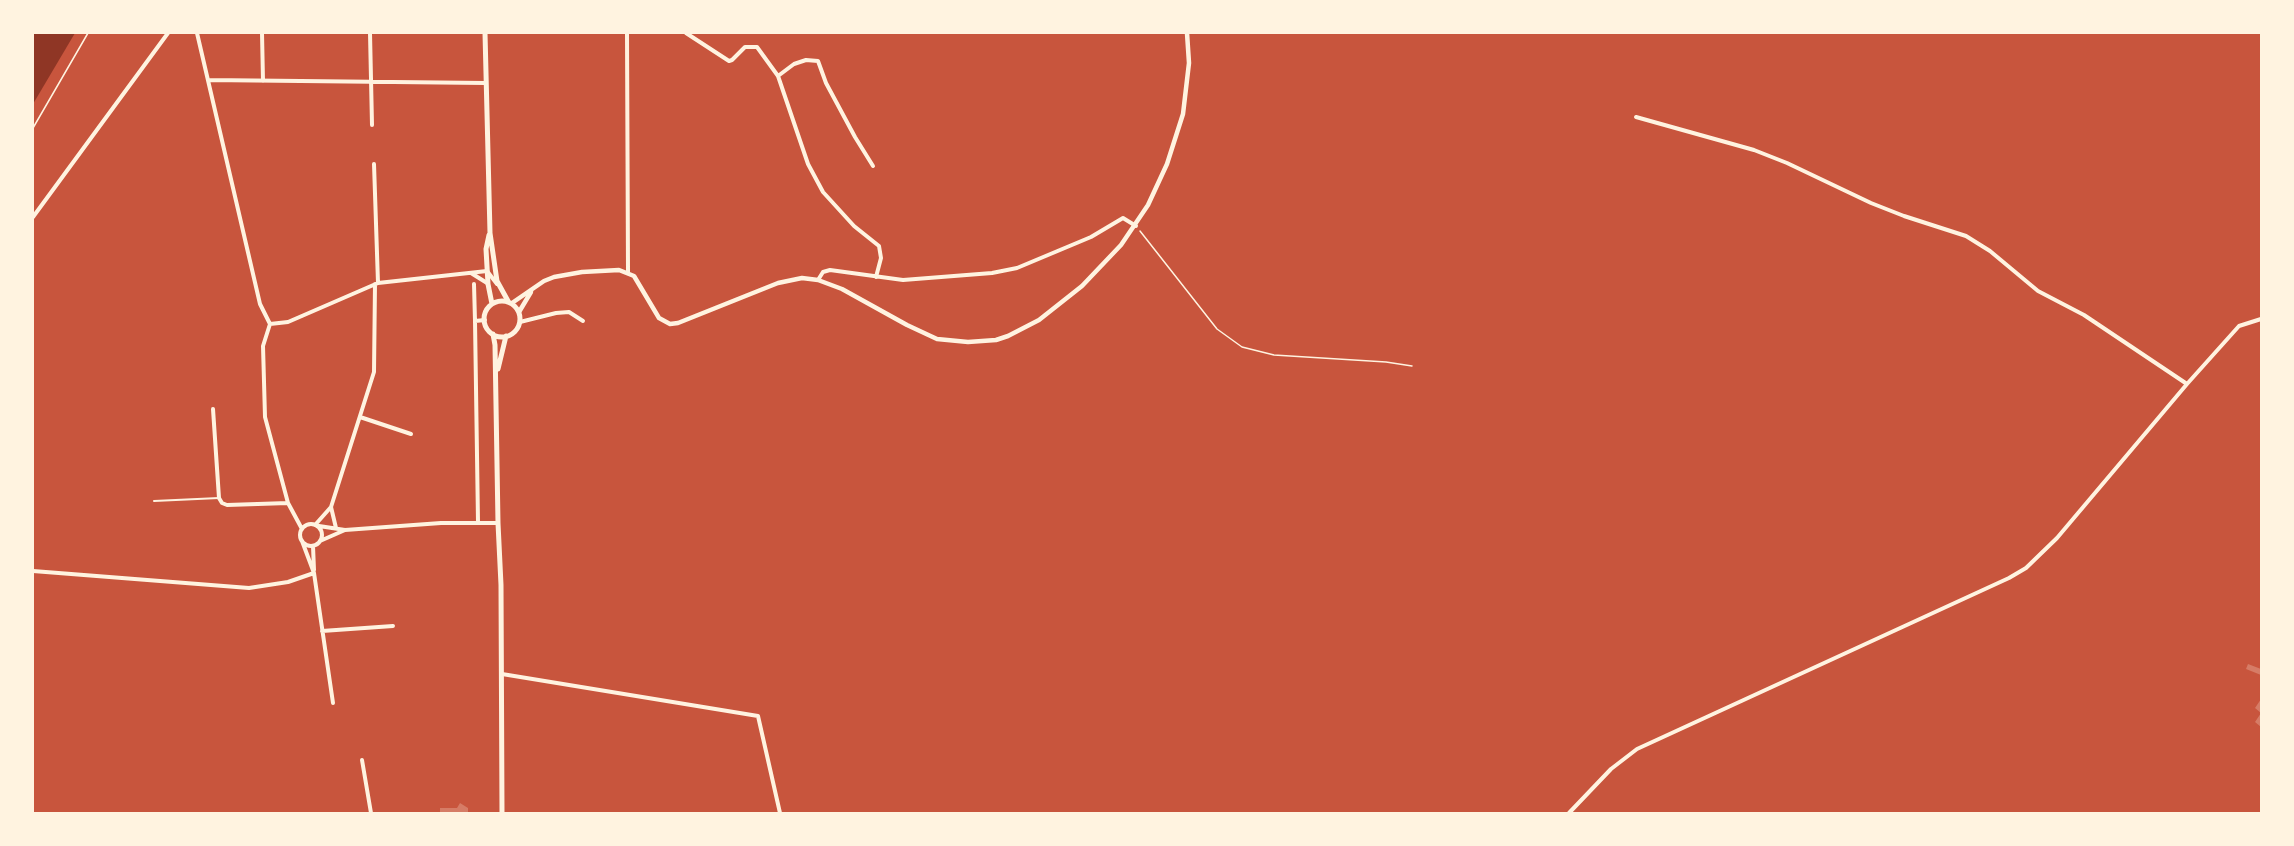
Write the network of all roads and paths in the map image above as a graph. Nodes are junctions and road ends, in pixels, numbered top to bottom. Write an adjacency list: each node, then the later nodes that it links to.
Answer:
1 (88, 33): 17 (path)
2 (168, 33): 20 (street)
3 (197, 33): 11 (street)
4 (262, 33): 12 (street)
5 (370, 33): 13 (street)
6 (485, 33): 14 (main road)
7 (627, 33): 25 (street)
8 (686, 33): 10 (street)
9 (1186, 33): 21 (street)
10 (778, 76): 19 (street); 26 (street)
11 (208, 80): 12 (street); 41 (street)
12 (263, 81): 13 (street)
13 (371, 82): 14 (street); 16 (street)
14 (486, 83): 22 (main road)
15 (1636, 117): 46 (street)
16 (372, 125)
17 (33, 128)
18 (374, 164): 28 (street)
19 (873, 166)
20 (33, 217)
21 (1136, 226): 26 (street); 27 (street); 44 (path)
22 (490, 233): 23 (main road); 32 (main road)
23 (487, 271): 24 (street); 30 (main road); 32 (street)
24 (470, 272): 28 (street); 30 (street)
25 (628, 272): 27 (street); 31 (street)
26 (876, 277): 27 (street)
27 (818, 280)
28 (377, 283): 41 (street); 48 (street)
29 (474, 284): 38 (street)
30 (488, 284): 34 (main road)
31 (535, 287): 33 (street); 35 (street)
32 (501, 290): 33 (main road)
33 (510, 302): 34 (main road); 35 (main road)
34 (492, 304): 37 (main road)
35 (519, 312): 40 (main road)
36 (2261, 319): 46 (street)
37 (484, 320): 38 (street); 42 (main road)
38 (474, 321): 54 (street)
39 (583, 321): 40 (street)
40 (520, 322): 43 (main road)
41 (270, 324): 52 (street)
42 (494, 334): 43 (main road); 45 (main road)
43 (506, 336): 45 (main road)
44 (1412, 366)
45 (496, 379): 55 (main road)
46 (2187, 384): 73 (street)
47 (213, 409): 50 (street)
48 (360, 417): 49 (street); 53 (street)
49 (411, 434)
50 (219, 498): 51 (lane); 52 (street)
51 (154, 501)
52 (288, 503): 58 (street)
53 (331, 507): 56 (street); 57 (street)
54 (478, 522): 55 (street); 59 (street)
55 (498, 523): 67 (main road)
56 (316, 525): 57 (street); 58 (street); 61 (street)
57 (336, 528): 59 (street)
58 (302, 529): 60 (street)
59 (345, 530): 61 (street)
60 (302, 541): 62 (street); 64 (street)
61 (320, 542): 62 (street)
62 (313, 546): 64 (street)
63 (33, 571): 64 (street)
64 (314, 573): 66 (street)
65 (393, 626): 66 (street)
66 (322, 631): 68 (street)
67 (502, 674): 71 (main road); 72 (street)
68 (333, 703)
69 (362, 760): 70 (street)
70 (371, 813)
71 (502, 813)
72 (780, 813)
73 (1569, 813)

